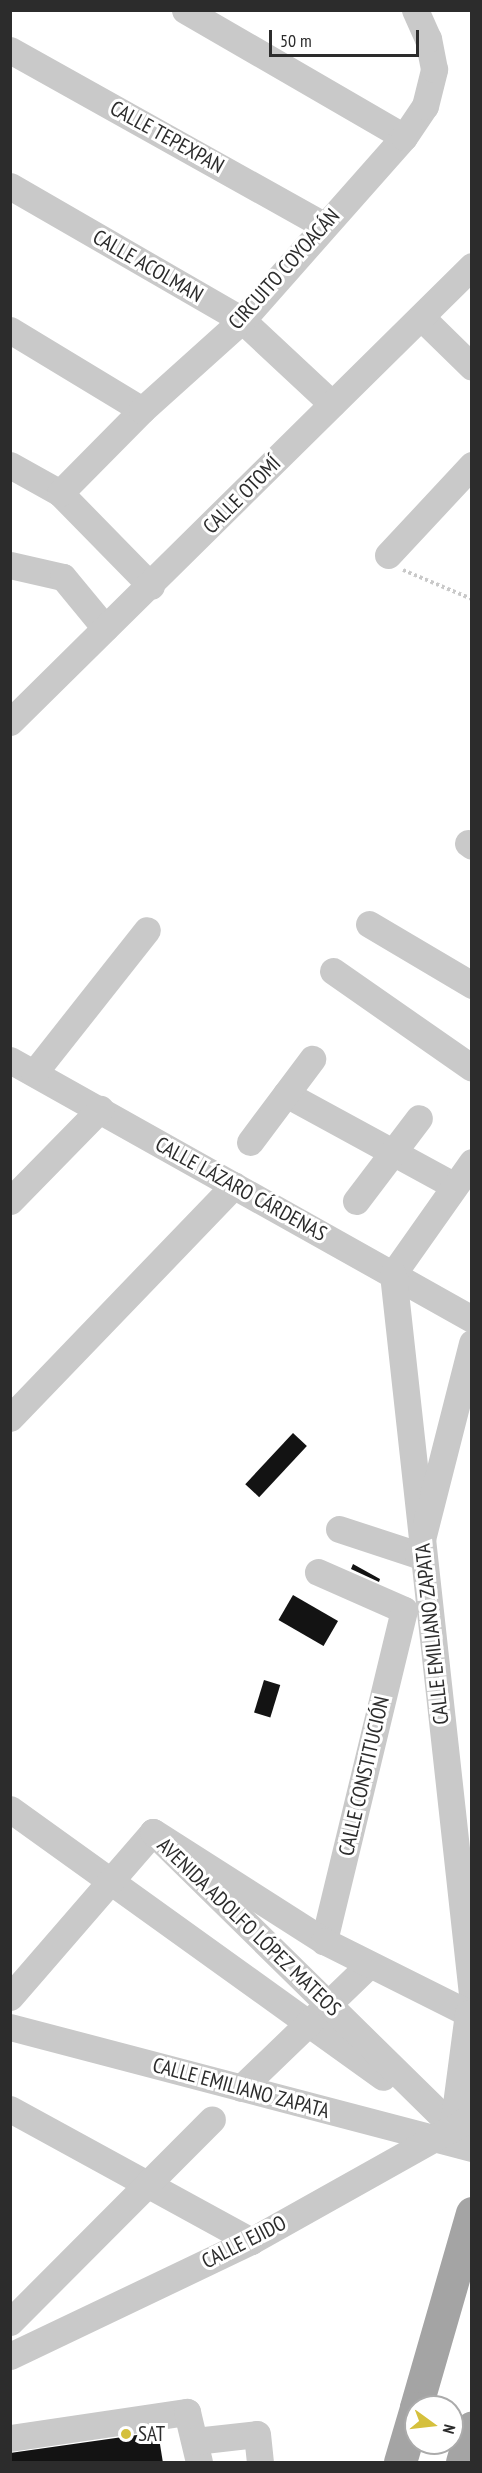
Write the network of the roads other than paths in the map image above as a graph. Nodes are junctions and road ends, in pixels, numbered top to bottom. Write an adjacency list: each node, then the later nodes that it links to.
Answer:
1 (185, 10): 4 (street)
2 (415, 10): 4 (street, CIRCUITO COYOACÁN)
3 (10, 50): 6 (street, CALLE TEPEXPAN)
4 (404, 137): 6 (street, CIRCUITO COYOACÁN)
5 (10, 186): 9 (street, CALLE ACOLMAN)
6 (323, 225): 9 (street, CIRCUITO COYOACÁN)
7 (471, 266): 8 (street, CALLE OTOMÍ)
8 (421, 317): 11 (street); 12 (street, CALLE OTOMÍ)
9 (242, 320): 12 (street, CALLE ACOLMAN); 13 (street, CIRCUITO COYOACÁN)
10 (10, 330): 13 (street)
11 (471, 367)
12 (332, 404): 19 (street, CALLE OTOMÍ)
13 (142, 411): 16 (street, CIRCUITO COYOACÁN)
14 (10, 465): 16 (street)
15 (471, 465): 17 (street)
16 (60, 493): 19 (street)
17 (388, 555)
18 (10, 565): 20 (street)
19 (151, 586): 20 (street, CALLE OTOMÍ)
20 (105, 628): 21 (street, CALLE OTOMÍ)
21 (10, 722)
22 (369, 924): 25 (street)
23 (147, 930): 29 (street)
24 (333, 971): 28 (street)
25 (471, 984)
26 (312, 1059): 30 (street)
27 (10, 1060): 29 (street, CALLE LÁZARO CÁRDENAS)
28 (471, 1068)
29 (34, 1073): 31 (street, CALLE LÁZARO CÁRDENAS)
30 (286, 1094): 33 (street); 34 (street)
31 (100, 1109): 36 (street, CALLE LÁZARO CÁRDENAS); 38 (street)
32 (419, 1118): 34 (street)
33 (250, 1142)
34 (393, 1152): 37 (street); 39 (street)
35 (471, 1162): 37 (street)
36 (234, 1185): 40 (street, CALLE LÁZARO CÁRDENAS); 43 (street)
37 (455, 1186): 40 (street)
38 (10, 1201)
39 (356, 1201)
40 (393, 1274): 41 (street, CALLE LÁZARO CÁRDENAS); 45 (street, CALLE EMILIANO ZAPATA)
41 (471, 1318)
42 (471, 1342): 45 (street)
43 (10, 1418)
44 (339, 1529): 45 (street)
45 (420, 1548): 54 (street, CALLE EMILIANO ZAPATA)
46 (318, 1572): 50 (street, CALLE CONSTITUCIÓN)
47 (10, 1809): 49 (street, AVENIDA ADOLFO LÓPEZ MATEOS)
48 (153, 1832): 49 (street); 50 (street, AVENIDA ADOLFO LÓPEZ MATEOS); 53 (street, AVENIDA ADOLFO LÓPEZ MATEOS)
49 (111, 1881): 52 (street); 55 (street, AVENIDA ADOLFO LÓPEZ MATEOS)
50 (324, 1941): 51 (street, AVENIDA ADOLFO LÓPEZ MATEOS)
51 (369, 1965): 53 (street); 54 (street, AVENIDA ADOLFO LÓPEZ MATEOS)
52 (10, 1996)
53 (328, 2004): 55 (street); 60 (street, AVENIDA ADOLFO LÓPEZ MATEOS)
54 (470, 2007): 60 (street, CALLE EMILIANO ZAPATA)
55 (308, 2023): 57 (street); 60 (street, AVENIDA ADOLFO LÓPEZ MATEOS)
56 (10, 2027): 57 (street, CALLE EMILIANO ZAPATA)
57 (241, 2088): 60 (street, CALLE EMILIANO ZAPATA)
58 (10, 2109): 62 (street)
59 (212, 2119): 62 (street)
60 (460, 2131): 61 (street, CALLE EMILIANO ZAPATA); 64 (street, CALLE EJIDO)
61 (471, 2148)
62 (147, 2183): 64 (street); 65 (street)
63 (471, 2213): 67 (main road)
64 (250, 2241): 66 (street, CALLE EJIDO)
65 (10, 2322)
66 (10, 2356)
67 (420, 2395)
68 (471, 2427): 72 (main road)
69 (10, 2438): 70 (street)
70 (197, 2452): 71 (street)
71 (260, 2463)
72 (462, 2463)

